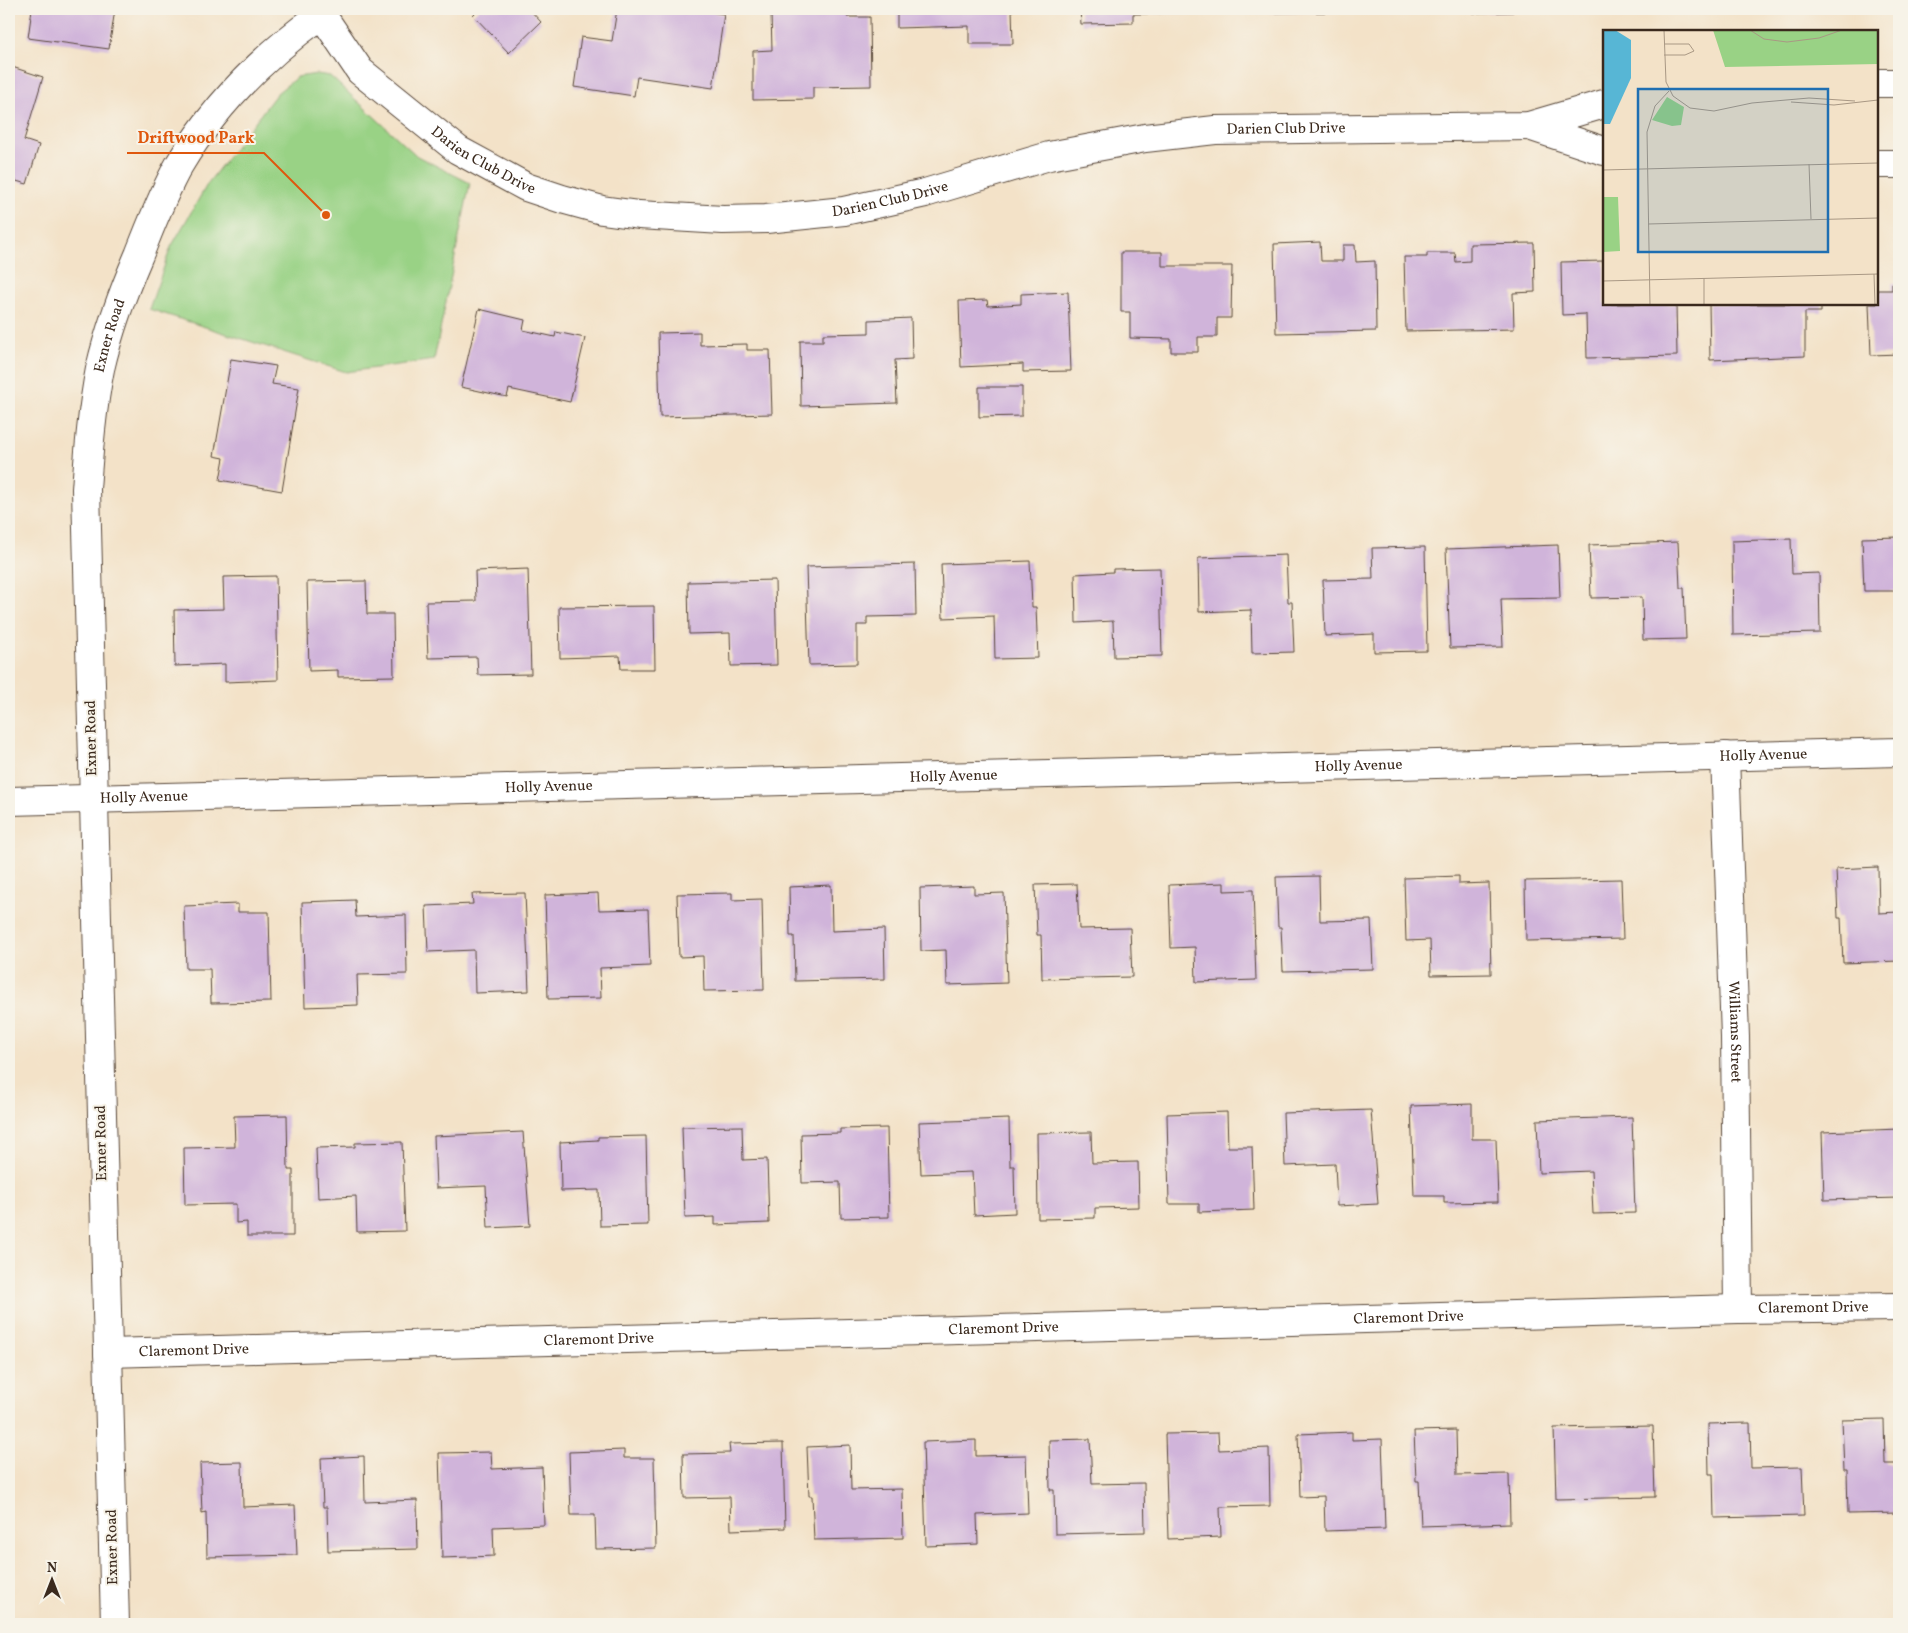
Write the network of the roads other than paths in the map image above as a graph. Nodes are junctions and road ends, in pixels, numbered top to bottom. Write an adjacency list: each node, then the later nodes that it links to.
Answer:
1 (319, 12): 5 (street, Darien Club Drive); 11 (street, Exner Road)
2 (1878, 83): 3 (street)
3 (1899, 83)
4 (1603, 104): 5 (street, Darien Club Drive)
5 (1528, 126): 6 (street, Darien Club Drive)
6 (1603, 151)
7 (1878, 164): 8 (street)
8 (1899, 164)
9 (1899, 752): 10 (street, Holly Avenue)
10 (1725, 756): 11 (street, Holly Avenue); 14 (street, Williams Street)
11 (94, 798): 12 (street, Holly Avenue); 15 (street, Exner Road)
12 (9, 801)
13 (1899, 1307): 14 (street, Claremont Drive)
14 (1738, 1308): 15 (street, Claremont Drive)
15 (108, 1353): 16 (street, Exner Road)
16 (115, 1624)

